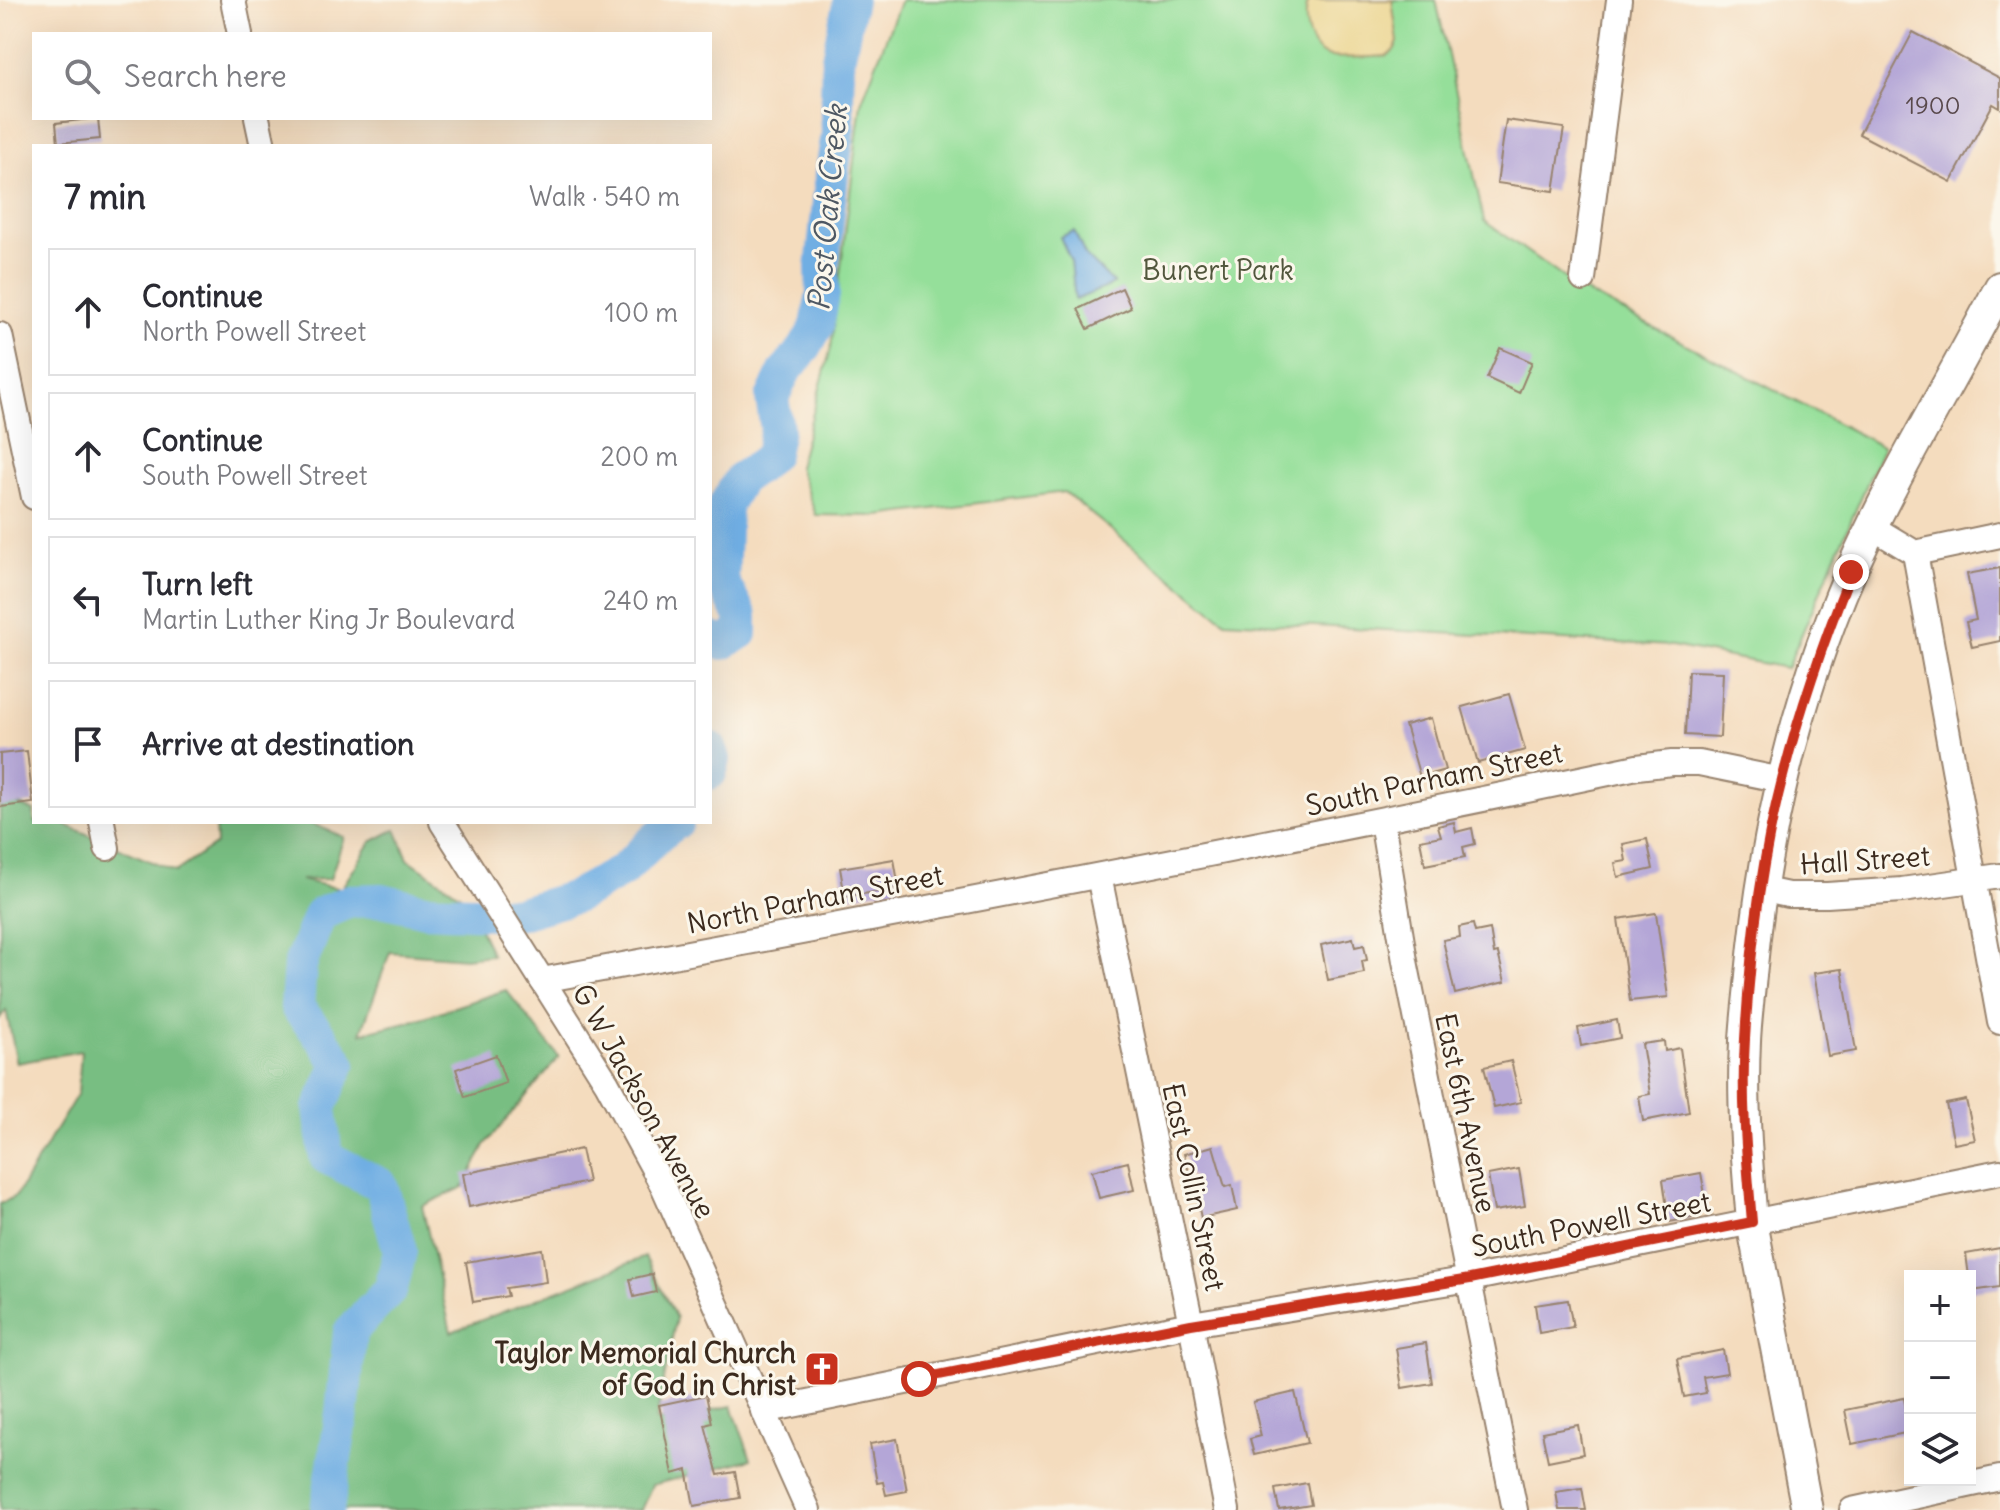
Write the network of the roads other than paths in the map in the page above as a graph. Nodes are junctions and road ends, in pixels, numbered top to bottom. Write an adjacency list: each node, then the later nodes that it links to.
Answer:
1 (233, 0): 3 (street)
2 (1619, 0): 6 (street)
3 (240, 32)
4 (257, 120): 5 (street)
5 (263, 144)
6 (1583, 279)
7 (2000, 287): 10 (main road)
8 (0, 335): 9 (street)
9 (32, 487)
10 (1872, 527): 12 (street); 13 (main road)
11 (2000, 535): 12 (street)
12 (1915, 553): 20 (street)
13 (1782, 780): 14 (street, South Parham Street); 21 (main road)
14 (1382, 821): 18 (street, South Parham Street); 26 (street, East 6th Avenue)
15 (102, 824): 17 (street)
16 (443, 824): 22 (street, G W Jackson Avenue)
17 (107, 848)
18 (1099, 876): 22 (street, North Parham Street); 27 (street, East Collin Street)
19 (2000, 876): 20 (street, Hall Street)
20 (1974, 880): 21 (street, Hall Street); 23 (street)
21 (1760, 889): 25 (main road)
22 (540, 976): 28 (street, G W Jackson Avenue)
23 (2000, 1022)
24 (2000, 1172): 25 (street, South Powell Street)
25 (1752, 1222): 26 (street, South Powell Street); 33 (main road)
26 (1470, 1279): 27 (street, South Powell Street); 32 (street, East 6th Avenue)
27 (1191, 1324): 28 (street, South Powell Street); 31 (street, East Collin Street)
28 (763, 1411): 30 (street, G W Jackson Avenue)
29 (2000, 1478): 34 (street)
30 (808, 1510)
31 (1227, 1510)
32 (1515, 1510)
33 (1807, 1510)
34 (1852, 1510)

